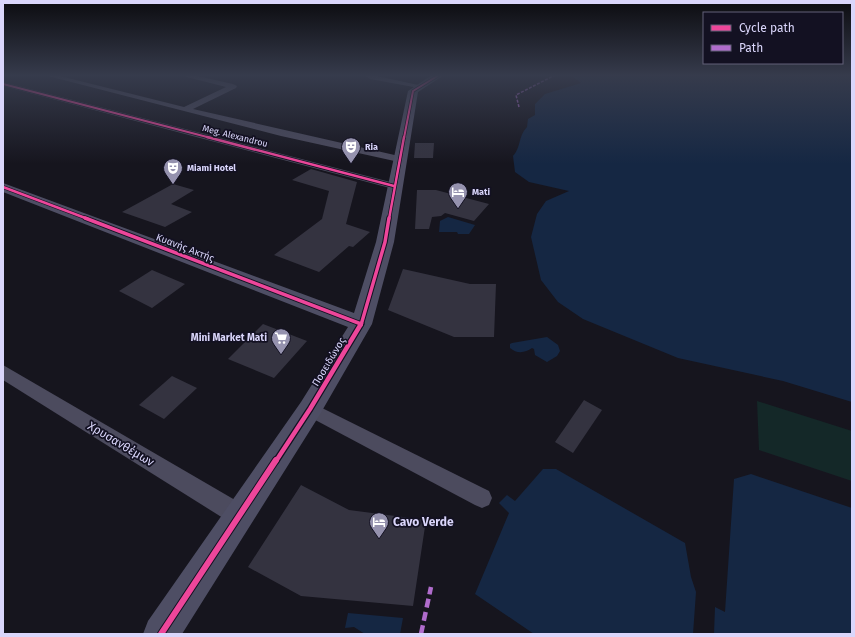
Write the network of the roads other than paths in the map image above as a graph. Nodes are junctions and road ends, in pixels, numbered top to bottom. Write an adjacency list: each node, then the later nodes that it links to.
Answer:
1 (82, 105): 7 (street, Meg. Alexandrou)
2 (169, 105): 5 (street)
3 (195, 105): 5 (street)
4 (409, 105): 6 (street, Ποσειδώνος)
5 (186, 109): 6 (street)
6 (399, 159): 7 (street, Ποσειδώνος)
7 (394, 186): 9 (street, Ποσειδώνος)
8 (3, 187): 9 (street, Κυανής Ακτής)
9 (361, 324): 11 (street, Ποσειδώνος)
10 (3, 372): 13 (street, Χρυσανθέμων)
11 (310, 409): 12 (street); 13 (street, Ποσειδώνος)
12 (482, 498)
13 (239, 515): 14 (street, Ποσειδώνος)
14 (161, 634)

